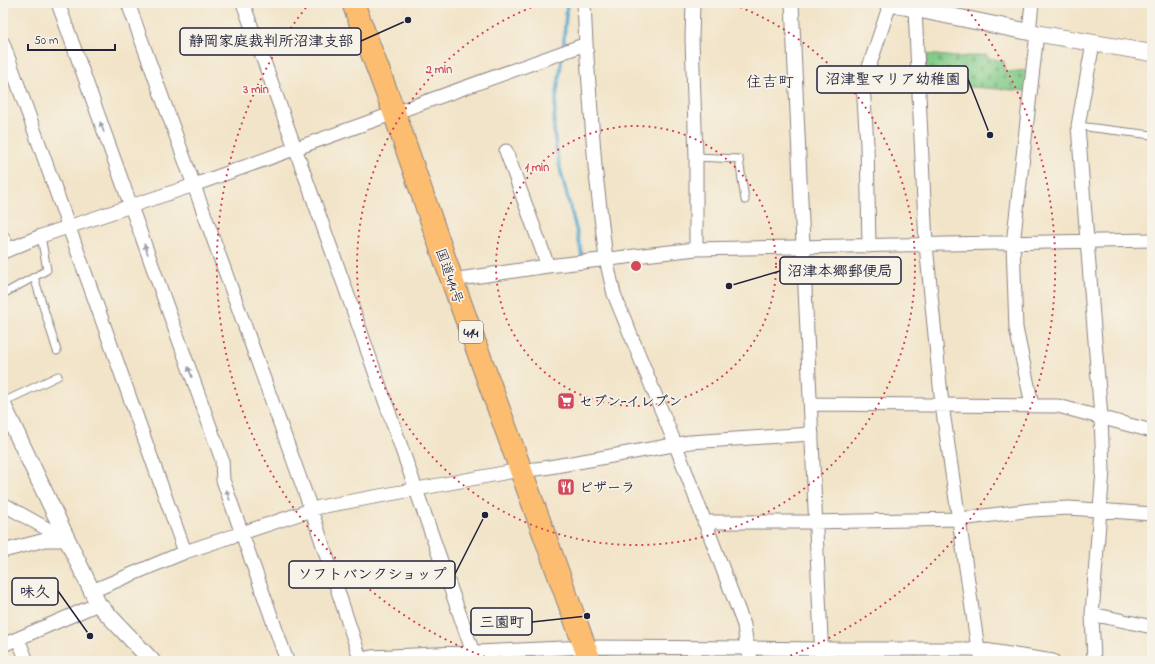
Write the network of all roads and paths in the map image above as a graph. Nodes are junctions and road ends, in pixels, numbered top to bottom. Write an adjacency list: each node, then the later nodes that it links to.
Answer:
1 (58, 3): 24 (street, one-way to 1)
2 (128, 3): 22 (street)
3 (243, 3): 19 (street)
4 (353, 3): 16 (highway, 国道414号 / 414)
5 (584, 3): 13 (street)
6 (693, 3): 21 (street)
7 (792, 3): 33 (street)
8 (888, 3): 10 (street); 31 (street)
9 (1032, 3): 11 (street)
10 (916, 6): 11 (street); 30 (street)
11 (1033, 33): 12 (street); 29 (street)
12 (1093, 43): 15 (street); 17 (street)
13 (586, 44): 16 (street); 35 (street)
14 (4, 51): 25 (street)
15 (1152, 53)
16 (394, 112): 19 (street); 38 (highway, 国道414号 / 414)
17 (1078, 126): 18 (lane); 28 (street)
18 (1152, 135)
19 (295, 148): 22 (street); 52 (street)
20 (506, 151): 36 (street)
21 (696, 157): 23 (lane); 34 (street)
22 (194, 185): 24 (street); 54 (street)
23 (745, 200)
24 (131, 207): 25 (street); 60 (street, one-way to 24)
25 (68, 227): 26 (street); 63 (street)
26 (42, 236): 32 (street); 37 (lane)
27 (1152, 240): 28 (street)
28 (1086, 243): 29 (street); 47 (street)
29 (1013, 244): 30 (street); 46 (street)
30 (926, 245): 31 (street); 45 (street)
31 (869, 246): 33 (street)
32 (5, 247)
33 (804, 247): 34 (street); 43 (street)
34 (696, 249): 35 (street)
35 (606, 259): 36 (street); 50 (street)
36 (548, 266): 38 (street)
37 (34, 277): 39 (lane); 40 (lane)
38 (452, 280): 51 (highway, 国道414号 / 414)
39 (3, 294)
40 (57, 351)
41 (58, 376): 42 (lane)
42 (3, 402)
43 (811, 404): 45 (street); 49 (street)
44 (3, 405): 61 (street)
45 (942, 405): 46 (street); 57 (street)
46 (1032, 405): 47 (street)
47 (1101, 417): 48 (street); 55 (street)
48 (1152, 431)
49 (812, 434): 50 (street); 58 (street)
50 (676, 446): 51 (street); 59 (street)
51 (521, 470): 52 (street); 71 (highway, 国道414号 / 414)
52 (416, 490): 54 (street); 73 (street)
53 (3, 504): 61 (street)
54 (311, 509): 60 (street); 74 (street)
55 (1101, 511): 56 (street); 57 (street); 65 (street)
56 (1152, 514)
57 (960, 519): 58 (street); 70 (street)
58 (816, 521): 59 (street); 72 (street)
59 (704, 522): 69 (street)
60 (241, 532): 63 (street); 77 (street)
61 (67, 540): 62 (street); 64 (street)
62 (3, 551)
63 (185, 552): 64 (street)
64 (95, 598): 67 (street); 76 (street)
65 (1092, 614): 66 (street); 81 (street)
66 (1152, 627)
67 (18, 639): 68 (street); 75 (street)
68 (3, 644)
69 (747, 648): 71 (street); 72 (street); 78 (street)
70 (978, 649): 72 (street); 79 (street); 80 (street)
71 (587, 654): 73 (street)
72 (822, 655)
73 (474, 656): 74 (street)
74 (359, 660)
75 (27, 661)
76 (152, 661)
77 (287, 661)
78 (752, 661)
79 (984, 661)
80 (1053, 661)
81 (1094, 661)

